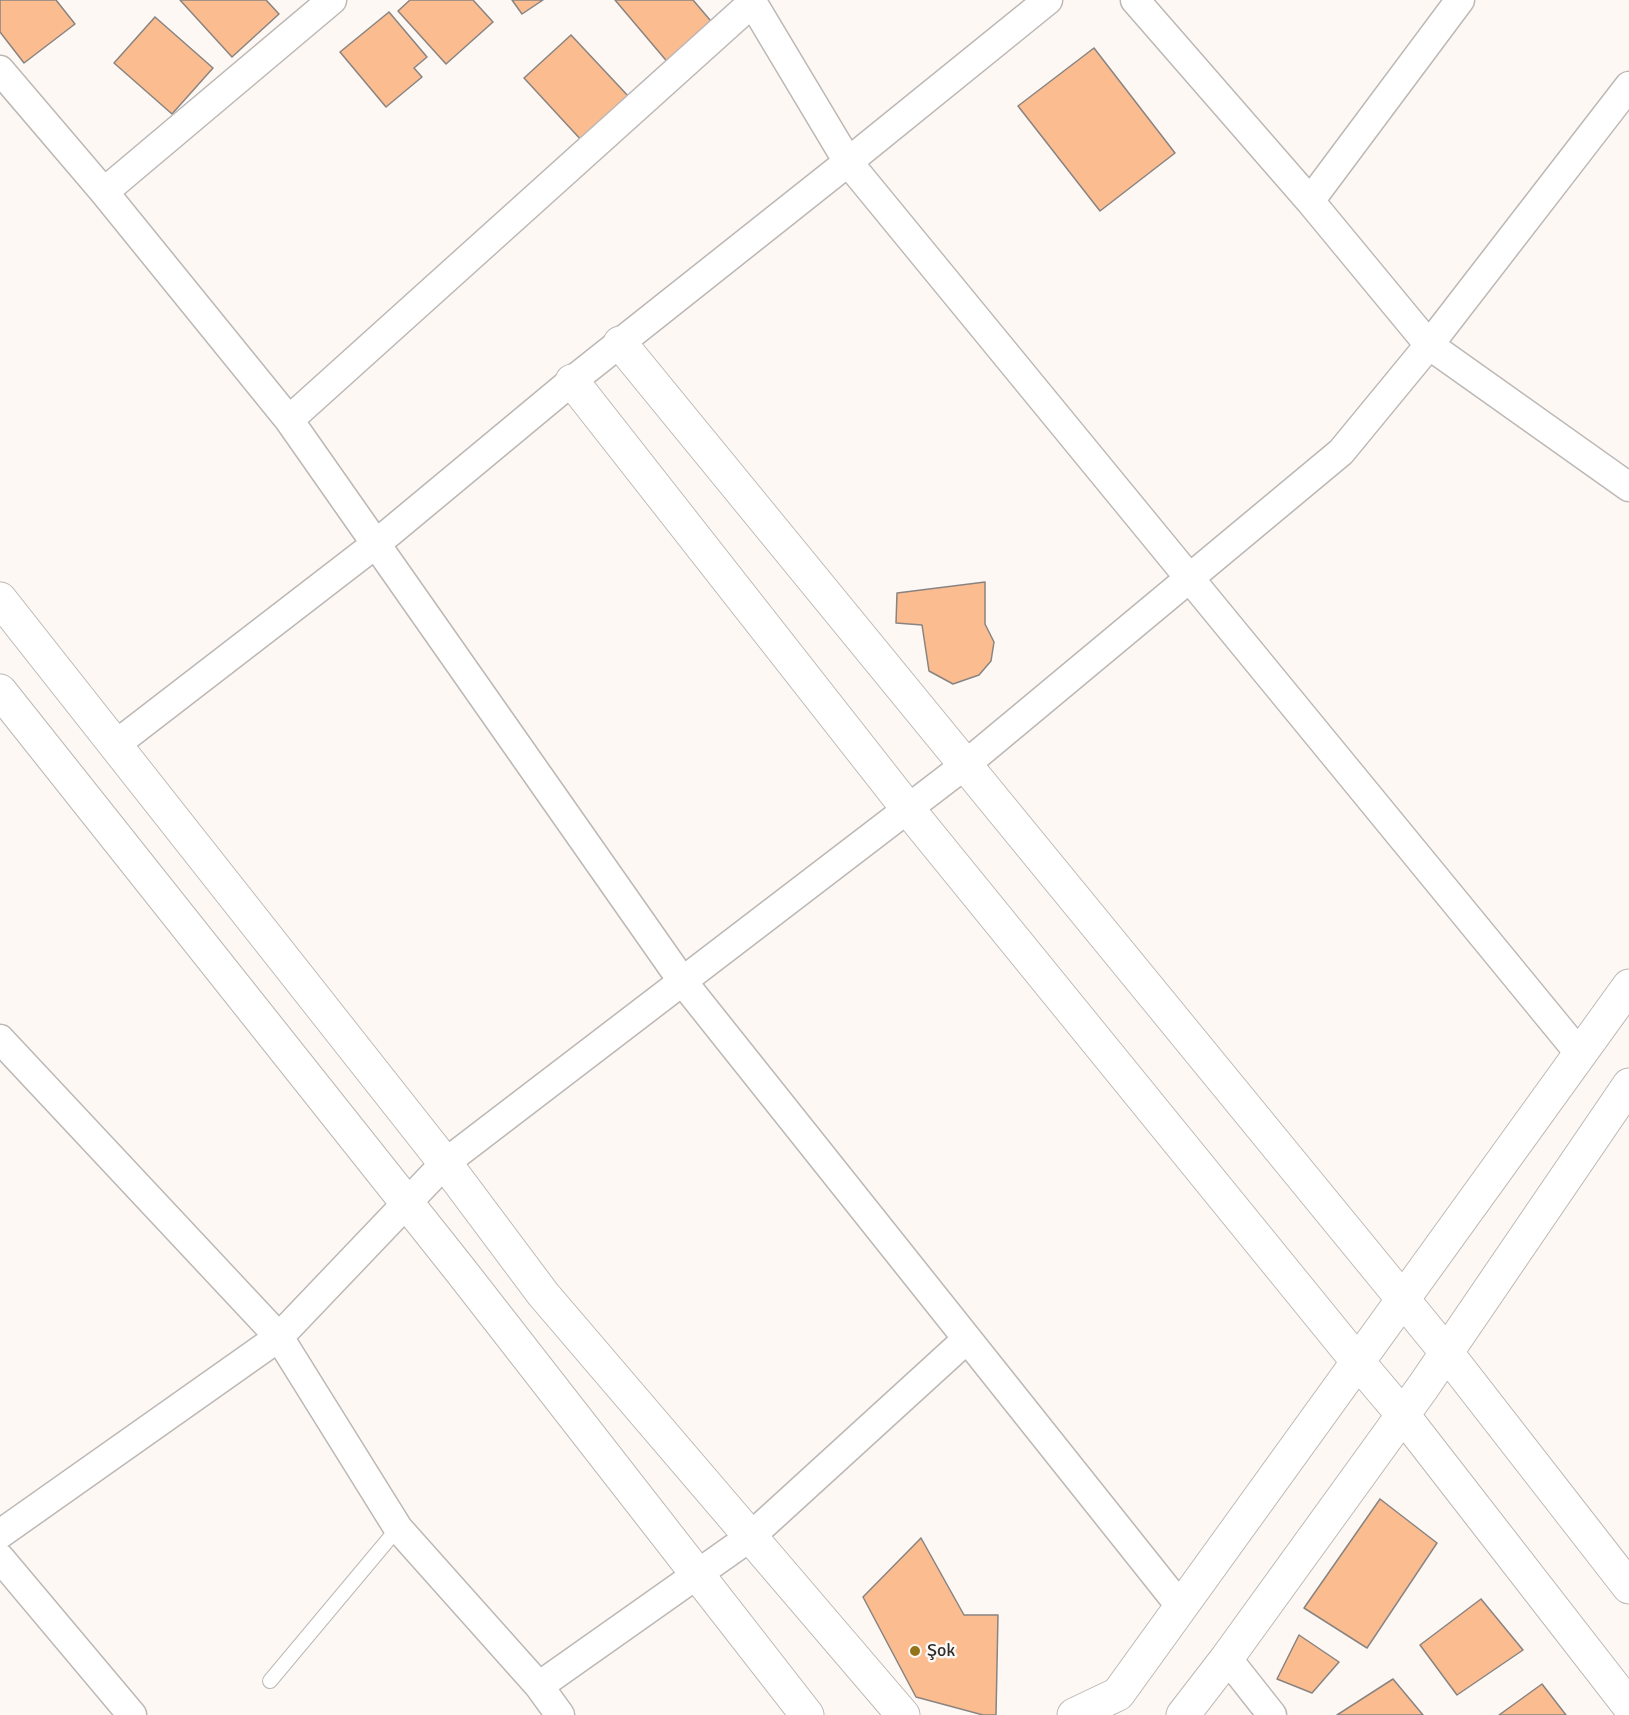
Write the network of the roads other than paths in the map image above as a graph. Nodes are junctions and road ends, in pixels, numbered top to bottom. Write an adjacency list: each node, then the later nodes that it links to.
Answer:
1 (332, 0): 9 (street)
2 (1048, 0): 8 (street)
3 (1135, 0): 10 (street)
4 (1460, 0): 10 (street)
5 (752, 1): 8 (street); 14 (street)
6 (0, 70): 9 (street)
7 (1629, 86): 12 (street)
8 (848, 162): 11 (street); 17 (street)
9 (104, 192): 14 (street)
10 (1310, 201): 12 (street)
11 (620, 343): 13 (street); 21 (street)
12 (1429, 345): 15 (street); 17 (street)
13 (572, 381): 16 (street); 22 (street)
14 (289, 420): 16 (street)
15 (1629, 487)
16 (377, 543): 20 (street); 23 (street)
17 (1189, 579): 21 (street); 26 (street)
18 (0, 599): 20 (street)
19 (5, 709): 29 (street)
20 (115, 745): 28 (street)
21 (965, 765): 22 (street); 30 (street)
22 (908, 809): 23 (street); 34 (street)
23 (683, 982): 28 (street); 32 (street)
24 (1629, 986): 26 (street)
25 (0, 1039): 31 (street)
26 (1580, 1054): 30 (street)
27 (1626, 1097): 33 (street)
28 (445, 1164): 29 (street); 38 (street)
29 (406, 1203): 31 (street); 40 (street)
30 (1403, 1300): 33 (street); 34 (street)
31 (279, 1337): 36 (street); 37 (street)
32 (967, 1339): 38 (street); 42 (street)
33 (1446, 1353): 35 (street); 41 (street)
34 (1358, 1362): 35 (street); 42 (street)
35 (1403, 1415): 43 (street); 46 (street)
36 (398, 1528): 44 (lane); 45 (street)
37 (0, 1534)
38 (750, 1537): 40 (street); 50 (street)
39 (0, 1558): 47 (street)
40 (697, 1574): 45 (street); 49 (street)
41 (1629, 1587)
42 (1181, 1607): 51 (street)
43 (1227, 1658): 52 (street); 53 (street)
44 (270, 1680)
45 (539, 1686): 48 (street)
46 (1629, 1706)
47 (132, 1715)
48 (560, 1715)
49 (807, 1715)
50 (903, 1715)
51 (1074, 1715)
52 (1183, 1715)
53 (1272, 1715)

